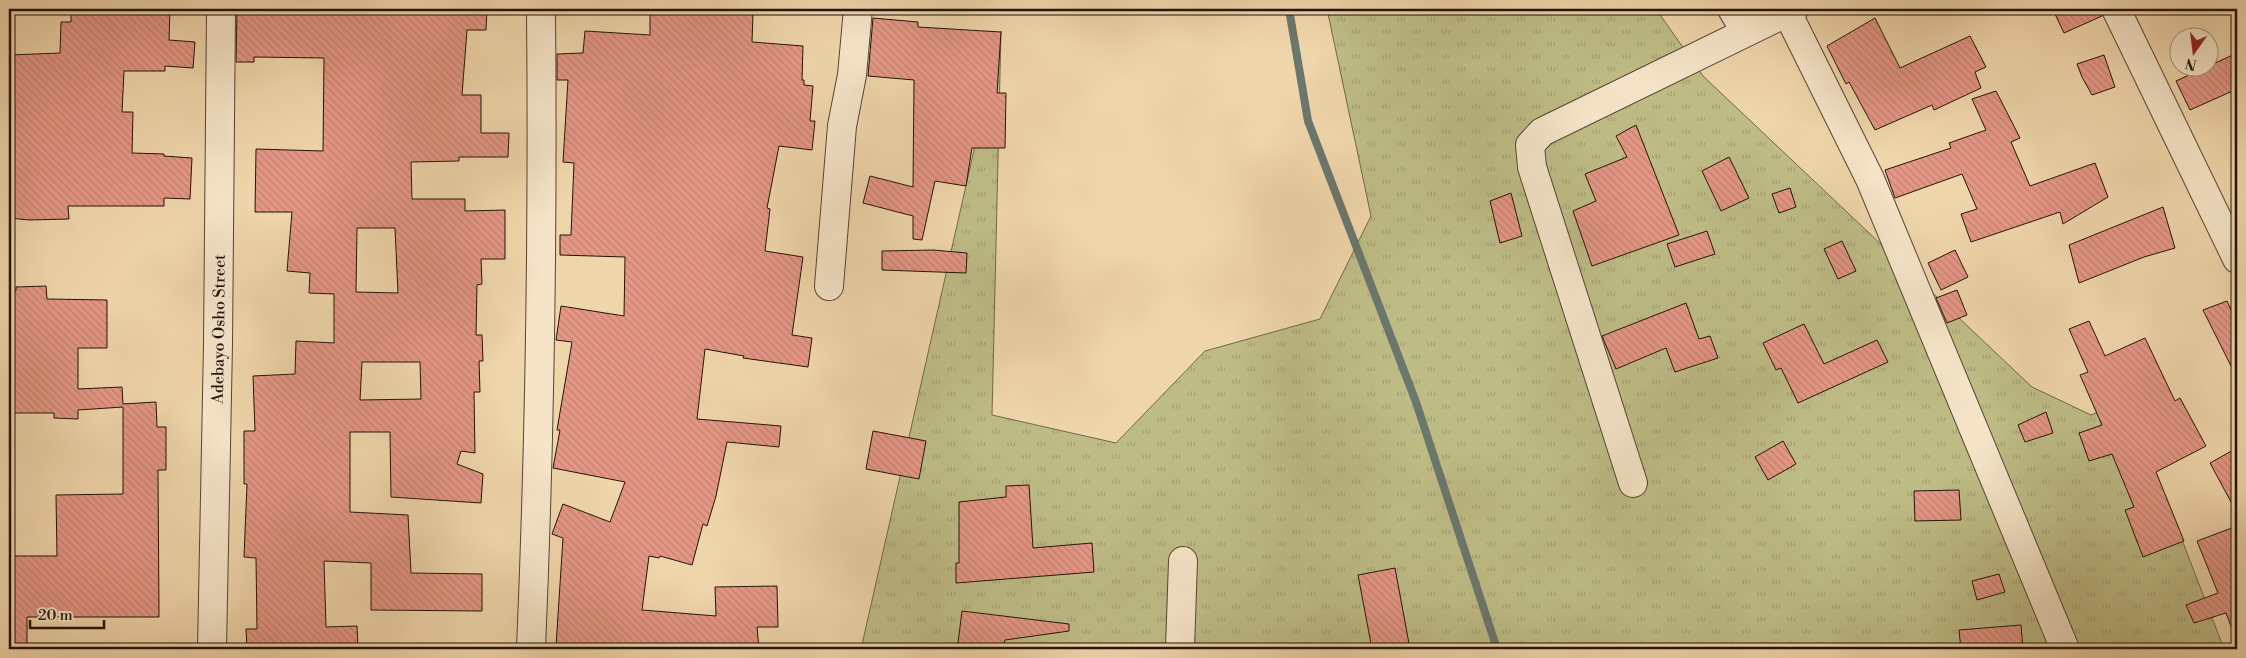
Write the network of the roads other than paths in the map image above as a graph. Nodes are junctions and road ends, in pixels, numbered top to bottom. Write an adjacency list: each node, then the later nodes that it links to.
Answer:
1 (221, 9): 11 (street, Adebayo Osho Street)
2 (541, 9): 12 (street)
3 (858, 9): 8 (street)
4 (2116, 9): 7 (street)
5 (1790, 10): 6 (street); 14 (street)
6 (1738, 20): 9 (street)
7 (2237, 259)
8 (829, 286)
9 (1633, 483)
10 (1183, 561): 13 (street)
11 (212, 649)
12 (531, 649)
13 (1180, 649)
14 (2065, 649)

